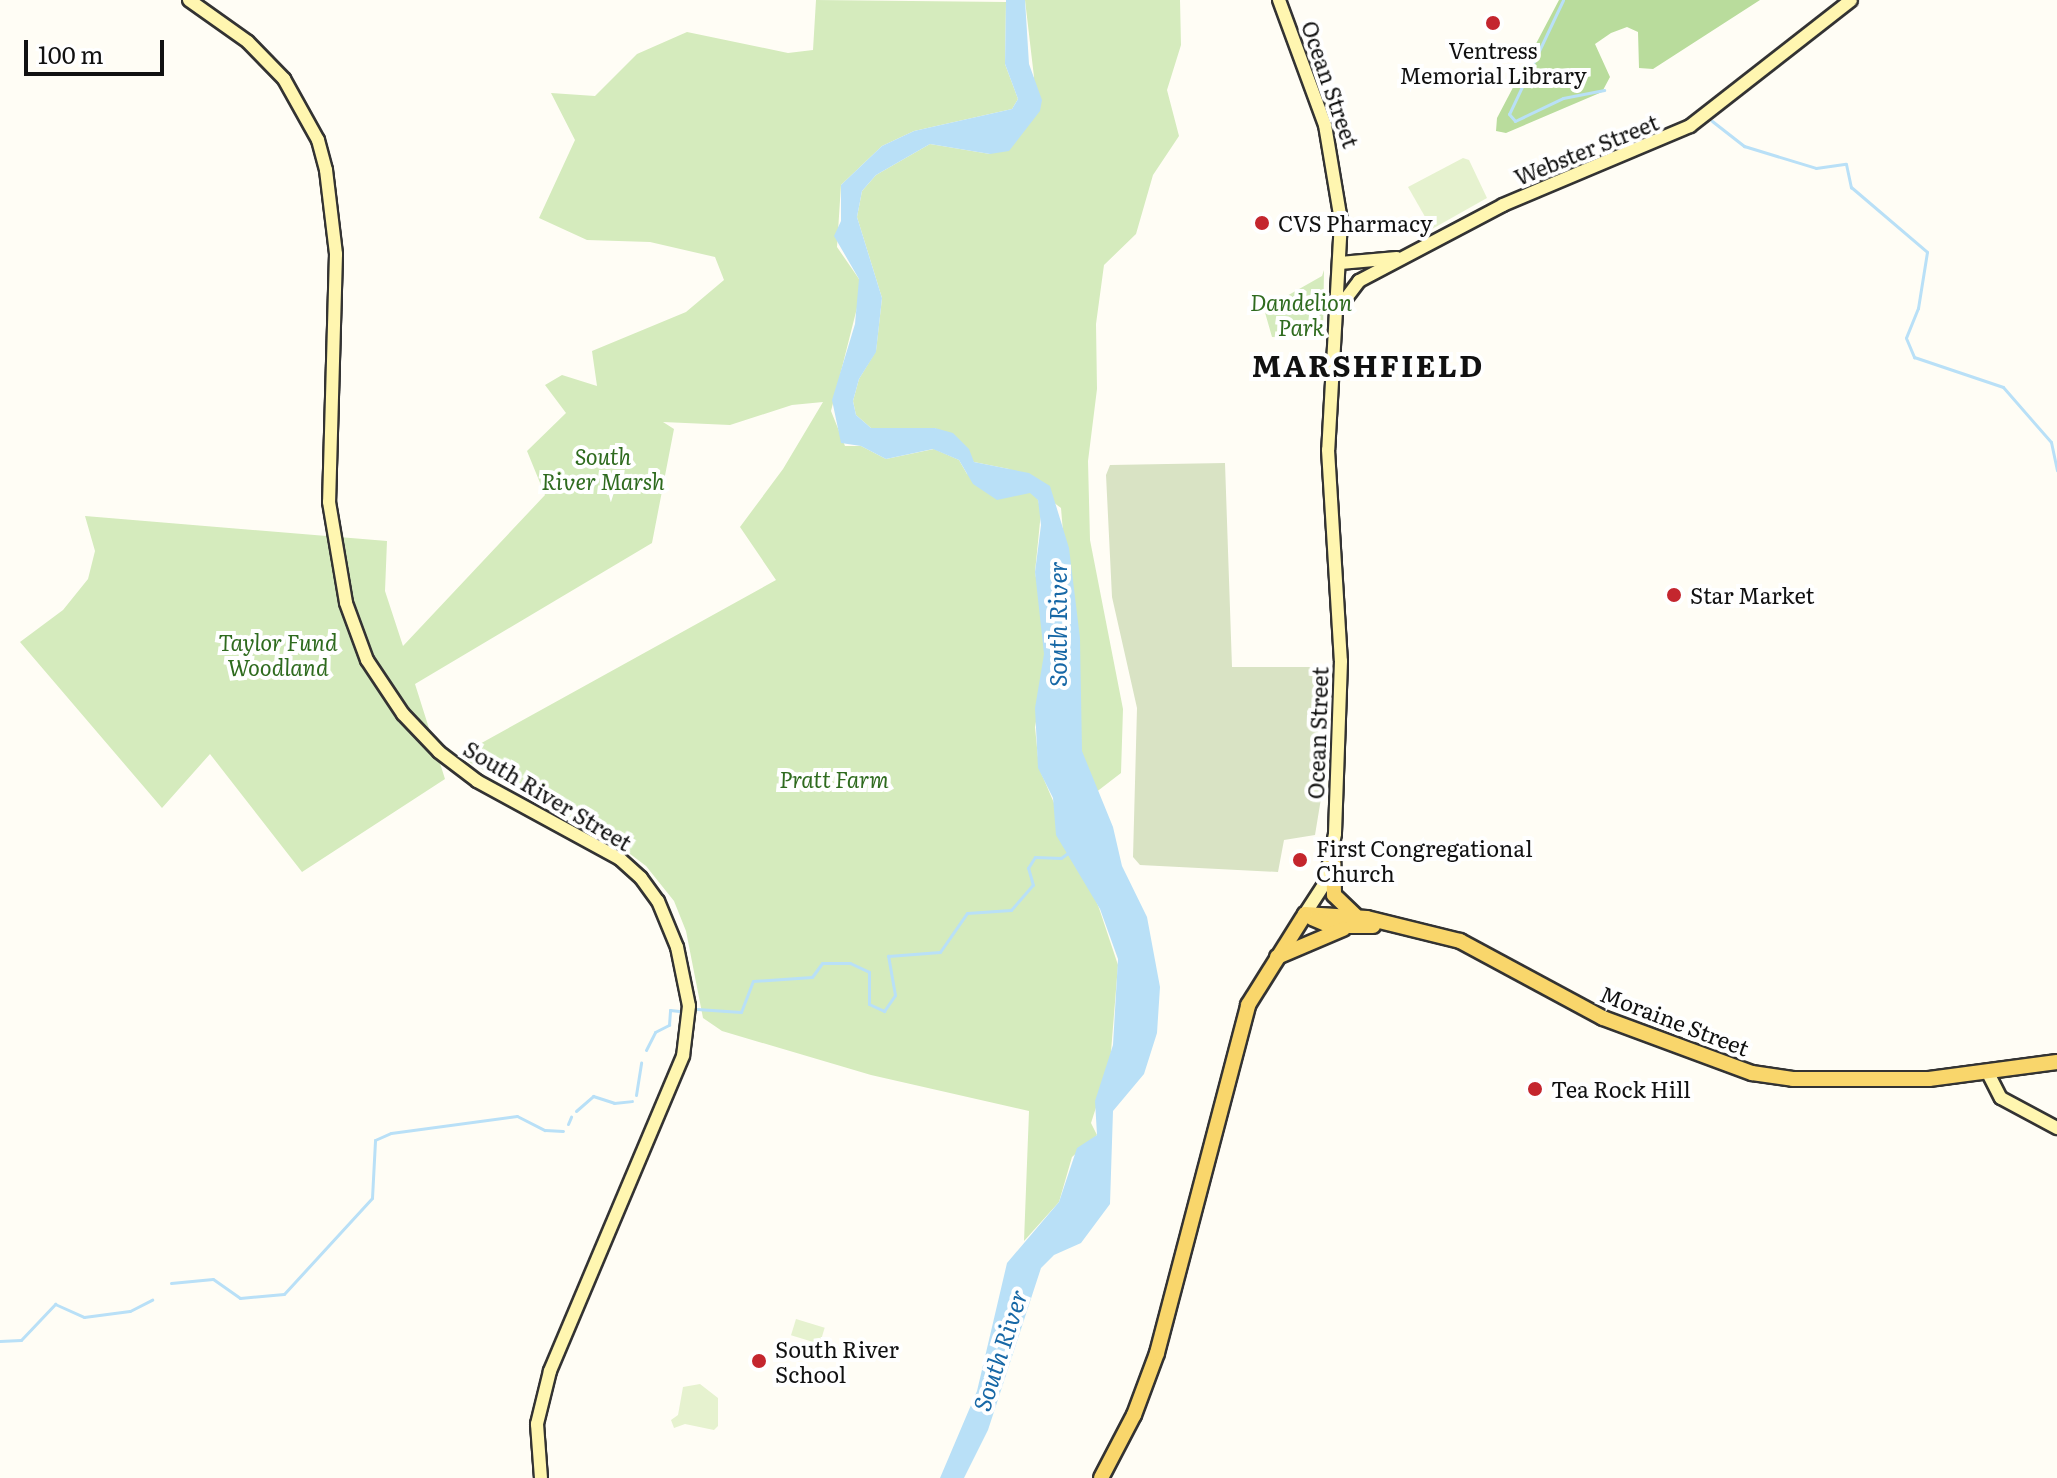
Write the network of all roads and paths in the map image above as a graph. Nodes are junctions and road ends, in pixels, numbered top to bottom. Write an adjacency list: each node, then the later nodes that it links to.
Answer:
1 (189, 0): 17 (street, South River Street)
2 (1279, 0): 5 (street, Ocean Street)
3 (1851, 0): 4 (street, Webster Street)
4 (1401, 257): 5 (street, Webster Street); 6 (street, Webster Street)
5 (1340, 263): 6 (street); 7 (street, Ocean Street)
6 (1379, 271): 7 (street, Webster Street)
7 (1338, 313): 8 (street, Ocean Street)
8 (1333, 850): 9 (street, Ocean Street); 10 (main road)
9 (1305, 914): 10 (main road, Moraine Street); 12 (main road, Moraine Street); 13 (main road, Ocean Street)
10 (1367, 918): 11 (main road, Moraine Street)
11 (1392, 924): 12 (main road, Moraine Street); 15 (main road, Moraine Street)
12 (1347, 928): 13 (main road)
13 (1273, 960): 18 (main road, Ocean Street)
14 (2057, 1062): 15 (main road, Moraine Street)
15 (1987, 1071): 16 (street)
16 (2057, 1128)
17 (541, 1478)
18 (1101, 1478)

